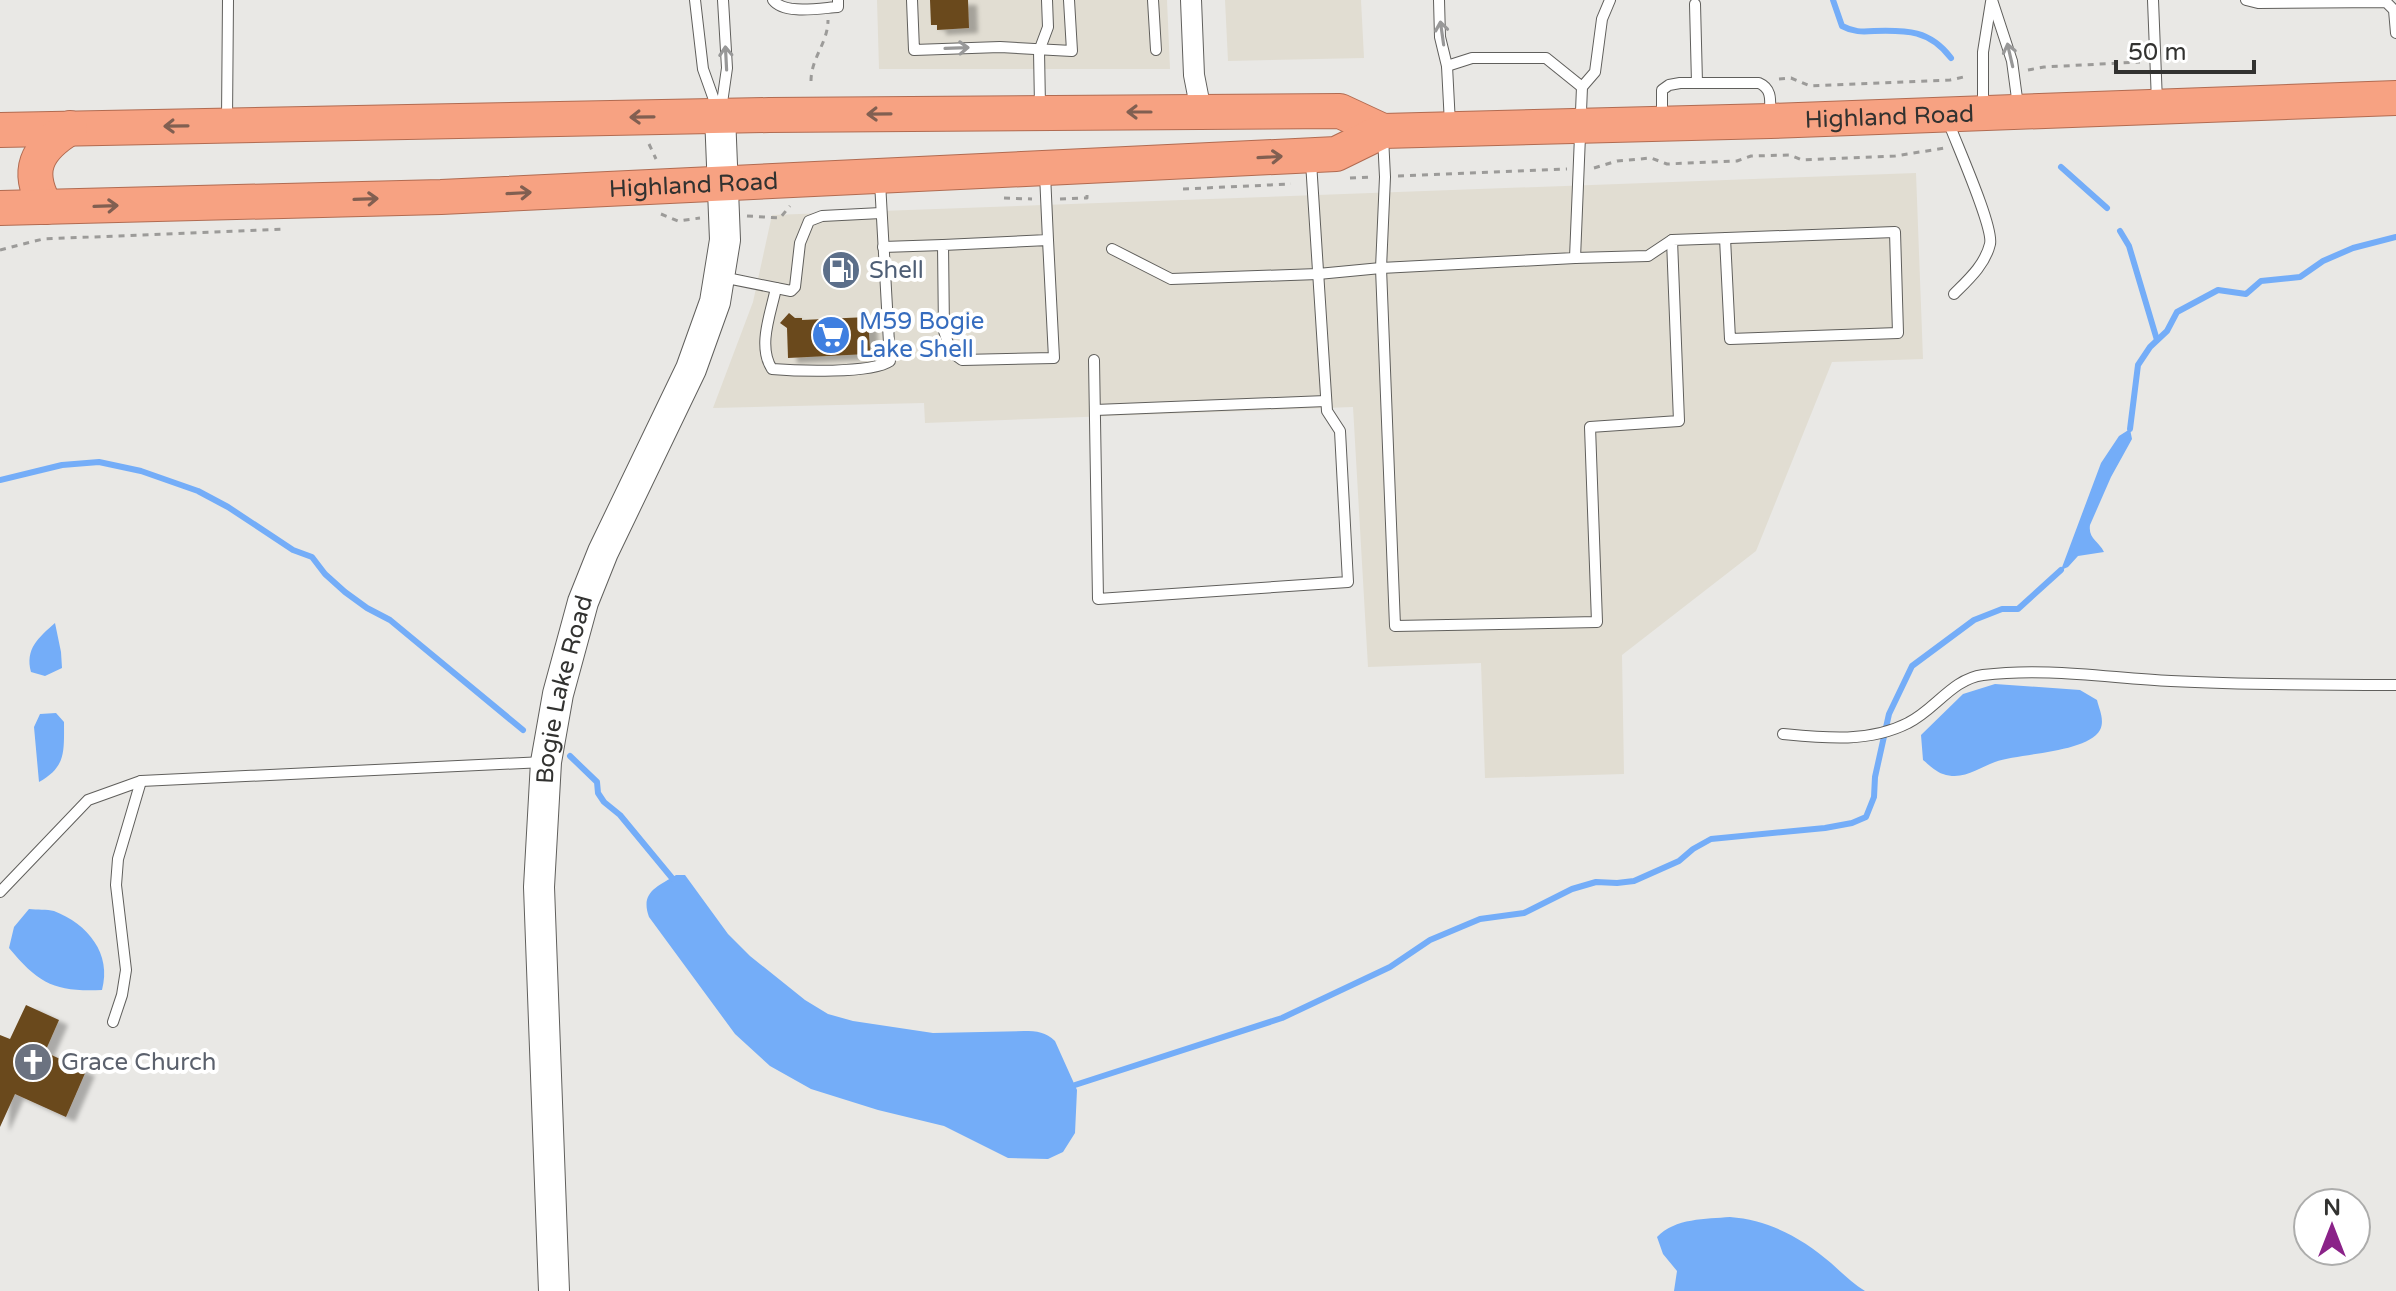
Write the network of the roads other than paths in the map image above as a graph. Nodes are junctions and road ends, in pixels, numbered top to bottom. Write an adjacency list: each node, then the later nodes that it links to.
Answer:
1 (228, 0): 33 (lane)
2 (695, 0): 30 (lane, Bogie Lake Road)
3 (723, 0): 30 (lane, Bogie Lake Road, one-way to 3)
4 (773, 0): 16 (lane)
5 (912, 0): 20 (lane, one-way to 20)
6 (1047, 0): 20 (lane)
7 (1069, 0): 20 (lane)
8 (1153, 0): 19 (lane)
9 (1191, 0): 26 (street)
10 (1439, 0): 21 (lane, one-way to 10)
11 (1610, 0): 23 (lane)
12 (1992, 0): 28 (lane, one-way to 12); 29 (lane)
13 (2153, 0): 25 (lane)
14 (2246, 0): 17 (lane)
15 (1695, 4): 22 (lane)
16 (835, 5)
17 (2393, 5): 18 (lane)
18 (2396, 33)
19 (1156, 50)
20 (1039, 51): 27 (lane)
21 (1447, 66): 23 (lane); 37 (lane)
22 (1697, 83): 31 (lane); 32 (lane)
23 (1582, 87): 34 (lane)
24 (2396, 98): 25 (highway, Highland Road)
25 (2157, 107): 28 (highway, Highland Road)
26 (1201, 111): 27 (highway, Highland Road, one-way to 27); 39 (highway, Highland Road); 41 (highway)
27 (1041, 112): 30 (highway, Highland Road, one-way to 30)
28 (2018, 112): 29 (highway, Highland Road)
29 (1983, 114): 38 (highway, Highland Road)
30 (720, 115): 33 (highway, Highland Road, one-way to 33); 43 (main road, Bogie Lake Road)
31 (1770, 121): 32 (highway, Highland Road); 38 (highway, Highland Road)
32 (1662, 124): 34 (highway, Highland Road)
33 (227, 125): 35 (highway, Highland Road, one-way to 35)
34 (1580, 127): 37 (highway, Highland Road); 54 (lane)
35 (70, 128): 36 (highway, Highland Road); 45 (highway)
36 (0, 130)
37 (1450, 130): 39 (highway, Highland Road)
38 (1951, 130): 59 (lane)
39 (1383, 131): 40 (highway, Highland Road); 55 (lane)
40 (1311, 168): 41 (highway, Highland Road, one-way to 40); 56 (lane)
41 (1183, 175): 44 (highway, Highland Road)
42 (879, 176): 43 (highway, Highland Road); 44 (highway, Highland Road); 47 (lane)
43 (722, 183): 45 (highway, Highland Road, one-way to 43); 57 (main road, Bogie Lake Road)
44 (1046, 184): 49 (lane)
45 (46, 207): 46 (highway, Highland Road)
46 (0, 208)
47 (881, 213): 52 (lane); 58 (lane)
48 (1725, 238): 48 (lane); 50 (lane)
49 (1048, 240): 51 (lane); 51 (lane)
50 (1672, 240): 54 (lane); 55 (lane)
51 (943, 245): 52 (lane)
52 (883, 247): 58 (lane)
53 (1112, 249): 56 (lane)
54 (1575, 258): 55 (lane)
55 (1381, 268): 56 (lane)
56 (1318, 274): 61 (lane)
57 (721, 277): 58 (lane); 65 (main road, Bogie Lake Road)
58 (776, 288)
59 (1954, 294)
60 (1094, 360): 62 (lane)
61 (1326, 401): 62 (lane); 62 (lane)
62 (1095, 410)
63 (2396, 685): 64 (lane)
64 (1783, 734)
65 (546, 762): 66 (lane); 69 (main road, Bogie Lake Road)
66 (141, 781): 67 (lane); 68 (lane)
67 (0, 892)
68 (113, 1022)
69 (554, 1291)

